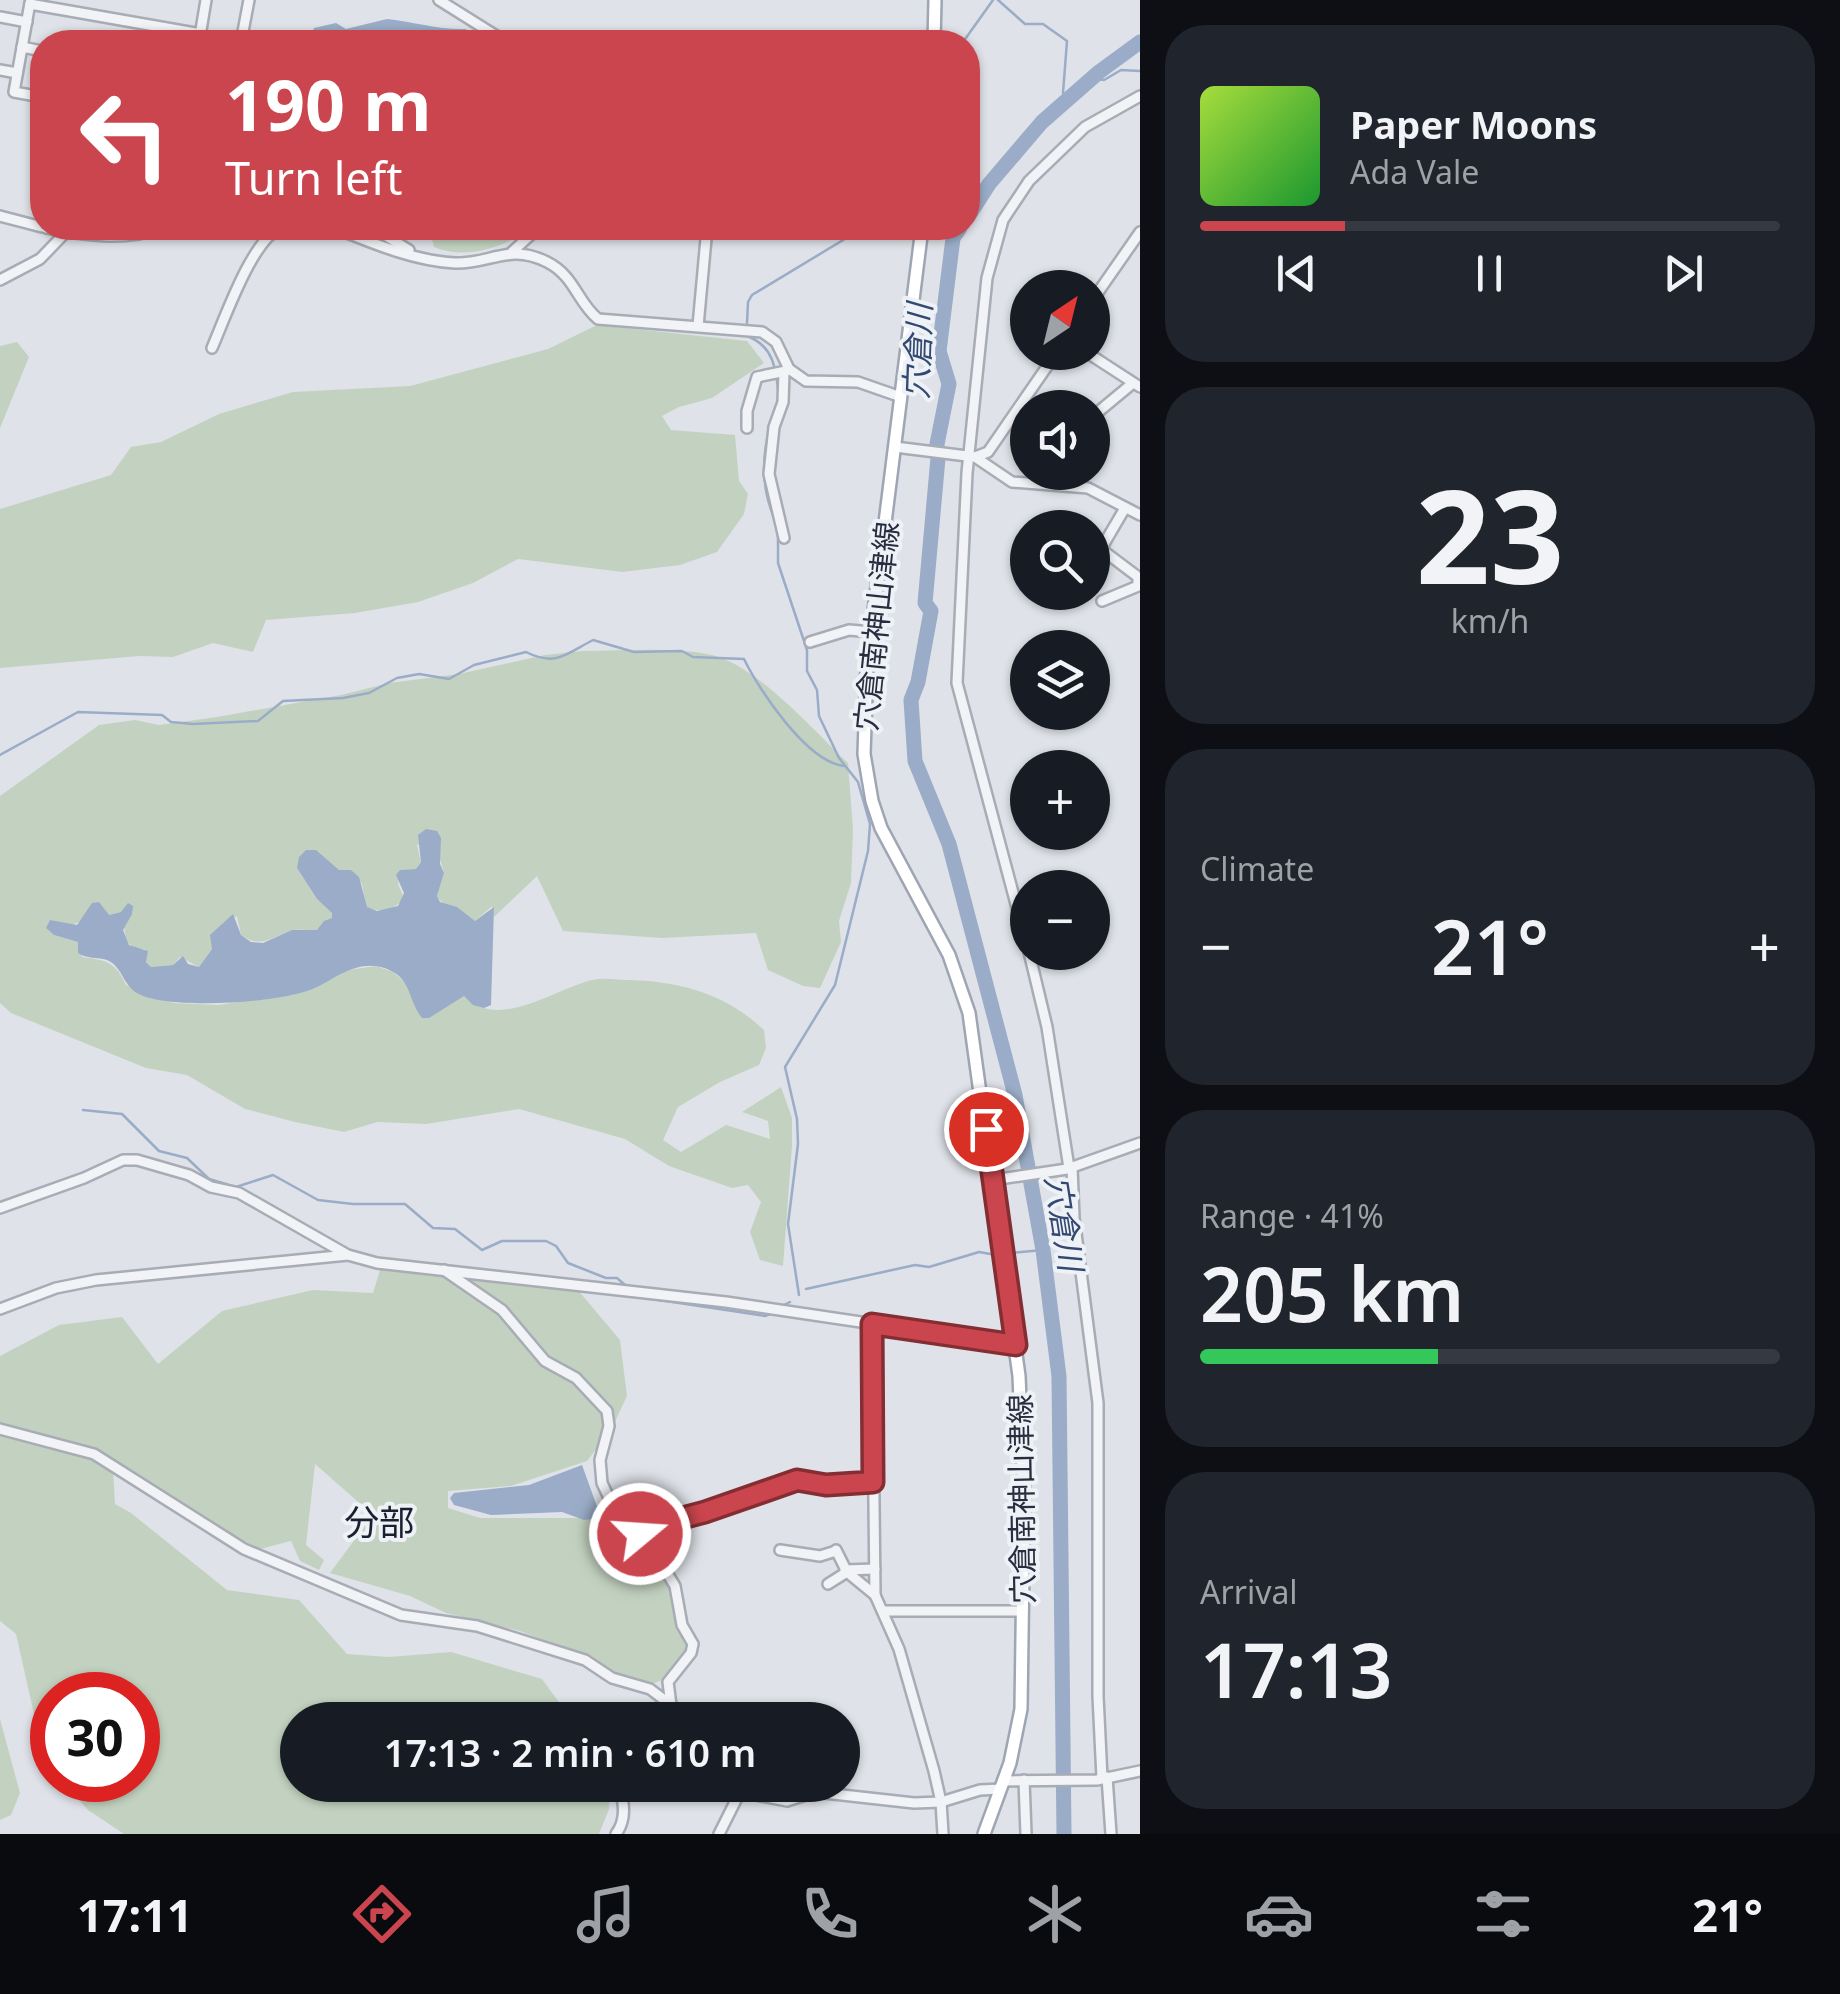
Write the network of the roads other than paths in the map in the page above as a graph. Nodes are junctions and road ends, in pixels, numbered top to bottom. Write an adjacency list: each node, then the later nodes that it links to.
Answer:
1 (206, 0): 9 (street)
2 (248, 0): 10 (street)
3 (439, 0): 11 (street)
4 (935, 0): 12 (main road)
5 (30, 2): 7 (street); 8 (street)
6 (0, 18): 7 (street)
7 (26, 22): 13 (street)
8 (162, 30)
9 (201, 30)
10 (243, 30)
11 (487, 30)
12 (934, 30)
13 (22, 48): 14 (street); 16 (street)
14 (30, 49)
15 (0, 70): 16 (street)
16 (17, 73): 17 (street)
17 (30, 95)
18 (1140, 96): 43 (street)
19 (0, 216): 20 (street)
20 (30, 224)
21 (1140, 232): 31 (street)
22 (58, 240): 32 (street)
23 (264, 240): 34 (street)
24 (365, 240): 30 (street)
25 (393, 240): 30 (street)
26 (525, 240): 29 (street)
27 (706, 240): 33 (street)
28 (921, 240): 39 (main road, 穴倉南神山津線)
29 (512, 252): 30 (street); 33 (street)
30 (420, 256)
31 (1110, 275)
32 (0, 280)
33 (698, 326): 37 (street)
34 (212, 348)
35 (1110, 368): 38 (street)
36 (1045, 370): 43 (street)
37 (781, 372): 39 (street); 41 (street); 49 (street)
38 (1136, 385): 40 (street)
39 (901, 397): 42 (main road, 穴倉南神山津線)
40 (1110, 404)
41 (747, 428)
42 (899, 447): 43 (street); 52 (main road, 穴倉南神山津線)
43 (970, 456): 44 (street); 54 (street)
44 (1010, 481)
45 (1090, 490): 46 (street)
46 (1126, 508): 47 (street); 48 (street)
47 (1140, 515)
48 (1110, 535)
49 (784, 538)
50 (1110, 557): 51 (street)
51 (1110, 598)
52 (872, 632): 53 (street); 58 (main road, 穴倉南神山津線)
53 (810, 642)
54 (1010, 882)
55 (1033, 970): 57 (street)
56 (1140, 1143): 57 (street)
57 (1069, 1168): 58 (street); 78 (street)
58 (996, 1179): 64 (main road, 穴倉南神山津線)
59 (0, 1208): 60 (street)
60 (348, 1255): 61 (street); 62 (street)
61 (441, 1268): 63 (street); 67 (street)
62 (0, 1310)
63 (872, 1324): 64 (street); 66 (street)
64 (1016, 1345): 74 (main road, 穴倉南神山津線)
65 (0, 1429): 75 (street)
66 (873, 1482): 67 (street); 69 (street)
67 (640, 1534): 76 (street)
68 (780, 1550): 70 (street)
69 (874, 1568): 70 (street); 72 (street)
70 (846, 1571): 71 (street); 72 (street)
71 (828, 1584)
72 (875, 1595): 73 (street)
73 (884, 1610): 74 (street); 84 (street)
74 (1023, 1610): 80 (main road, 穴倉南神山津線)
75 (662, 1702)
76 (672, 1702)
77 (1140, 1771): 78 (street)
78 (1102, 1778): 79 (street); 90 (street)
79 (1028, 1779): 80 (street); 89 (street)
80 (1002, 1785): 84 (street); 88 (main road, 穴倉南神山津線)
81 (860, 1797): 84 (street)
82 (622, 1802): 85 (street)
83 (735, 1802): 86 (street)
84 (942, 1802): 87 (street)
85 (616, 1834)
86 (719, 1834)
87 (943, 1834)
88 (984, 1834)
89 (1026, 1834)
90 (1112, 1834)

